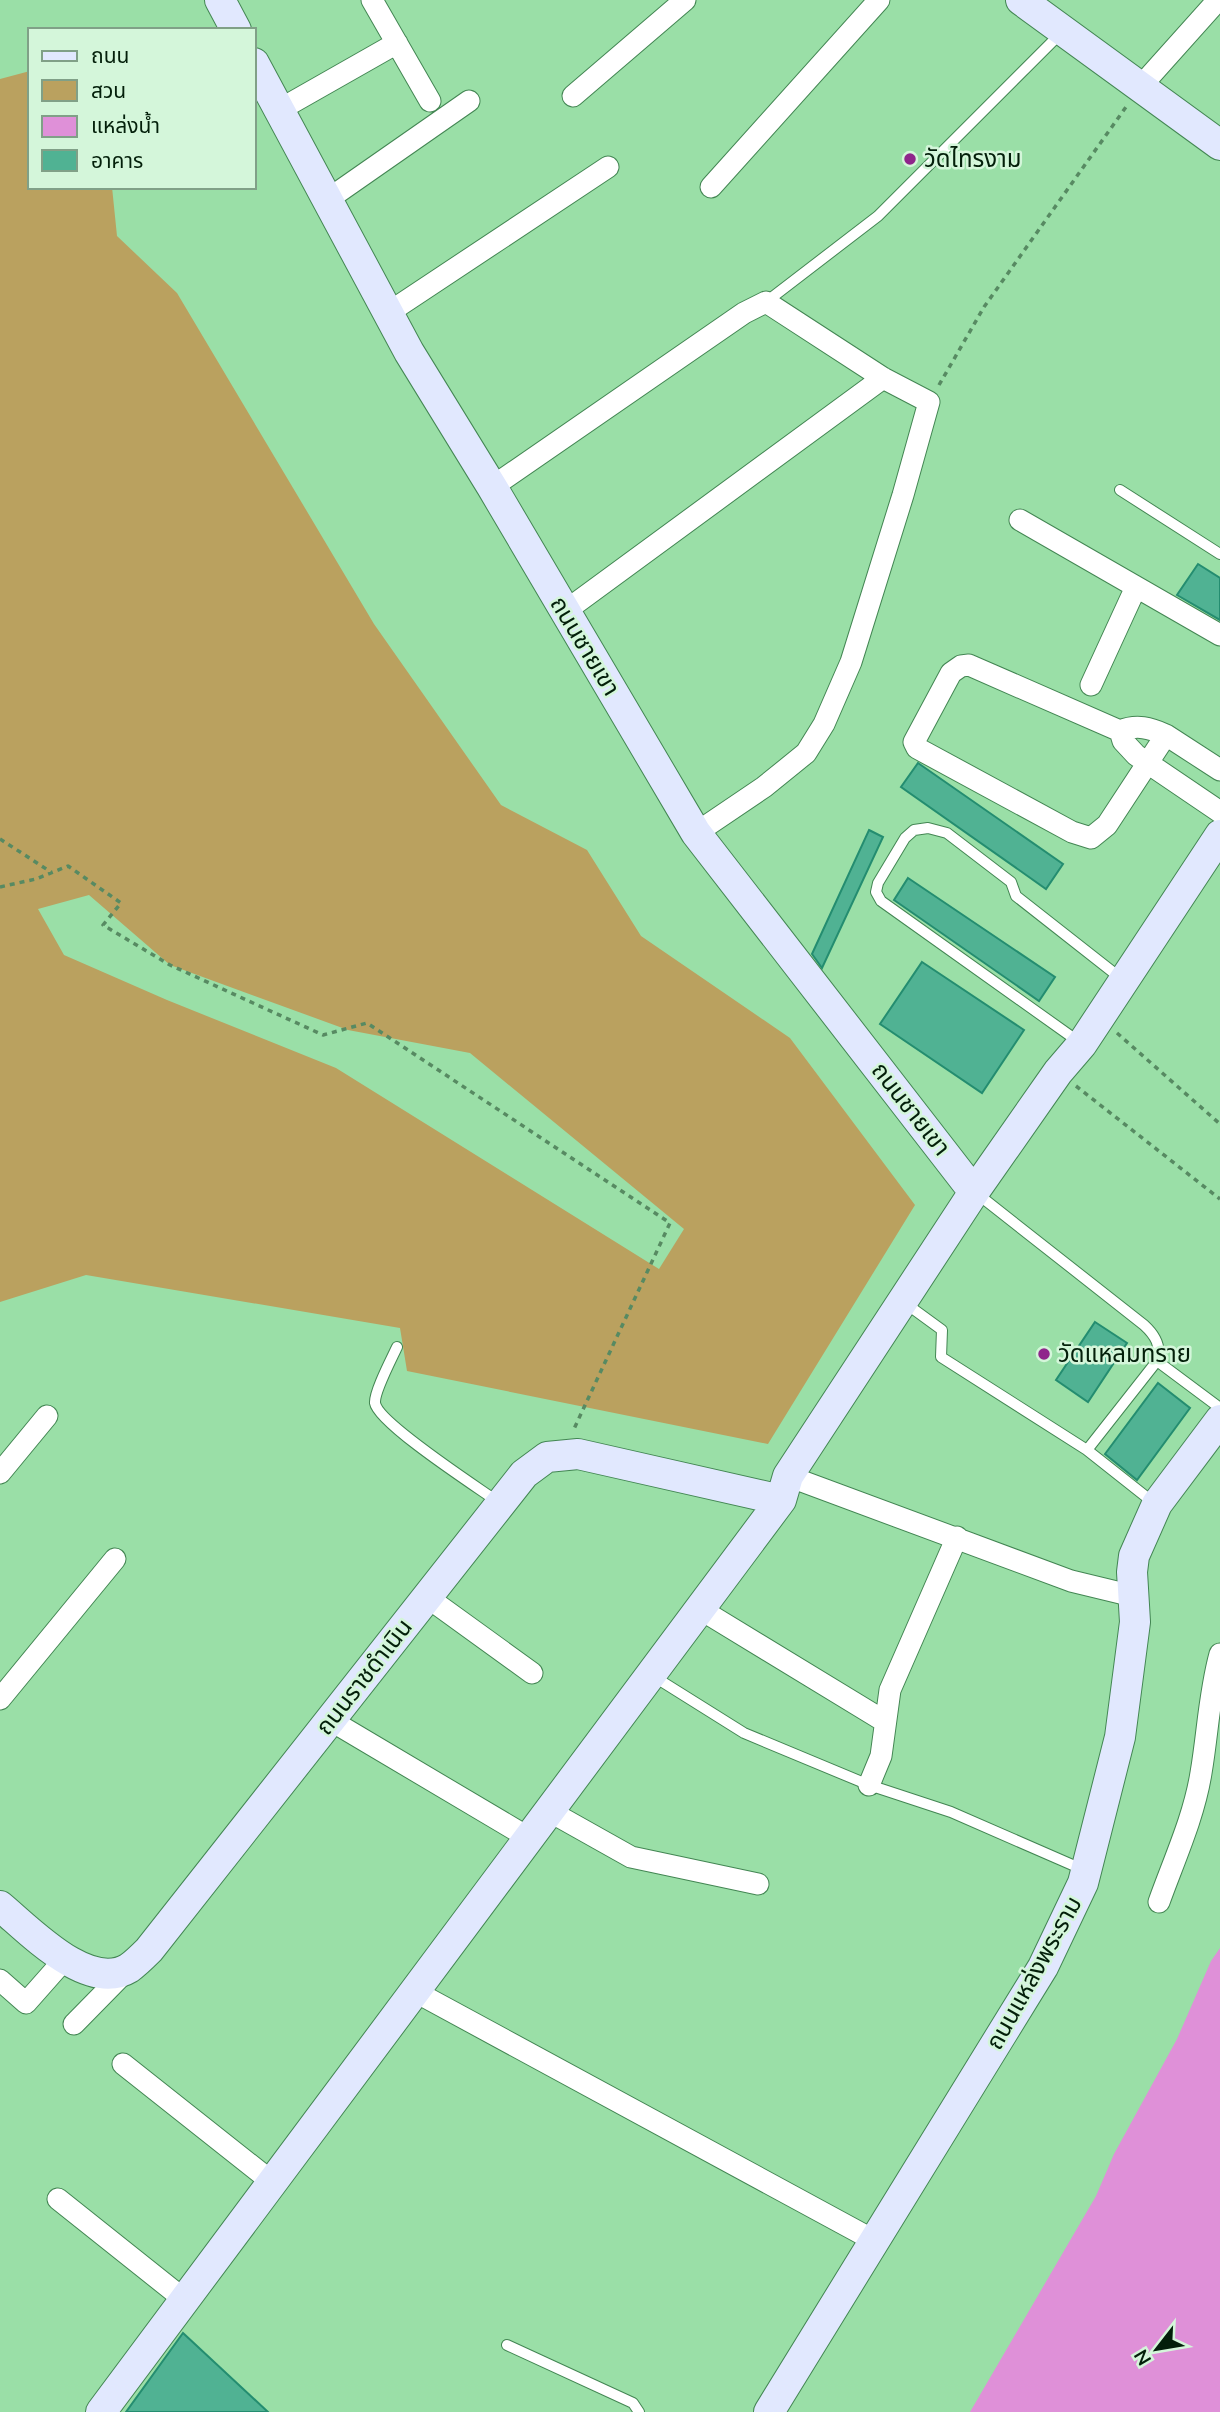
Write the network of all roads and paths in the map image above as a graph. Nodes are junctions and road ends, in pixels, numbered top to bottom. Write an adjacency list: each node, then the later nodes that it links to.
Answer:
1 (220, 0): 7 (street)
2 (372, 0): 9 (street)
3 (685, 0): 12 (street)
4 (879, 0): 18 (street)
5 (1021, 0): 8 (street)
6 (1219, 0): 11 (street)
7 (235, 28)
8 (1063, 31): 11 (street); 20 (lane)
9 (397, 43): 14 (street); 15 (street)
10 (256, 67): 15 (street, ถนนชายเขา)
11 (1141, 86): 16 (street); 23 (path)
12 (573, 96)
13 (468, 101): 19 (street)
14 (430, 102)
15 (279, 110): 19 (street, ถนนชายเขา)
16 (1220, 145)
17 (608, 167): 21 (street)
18 (711, 187)
19 (327, 200): 21 (street, ถนนชายเขา)
20 (766, 302): 22 (street); 24 (street)
21 (388, 313): 24 (street, ถนนชายเขา)
22 (883, 378): 23 (street); 29 (street)
23 (929, 402): 37 (street)
24 (492, 487): 29 (street, ถนนชายเขา)
25 (1120, 490): 27 (lane)
26 (1020, 520): 28 (street)
27 (1220, 554)
28 (1136, 587): 30 (street); 31 (street)
29 (564, 612): 37 (street, ถนนชายเขา)
30 (1220, 635)
31 (1091, 685)
32 (1120, 731): 33 (street); 34 (street); 34 (street)
33 (1166, 735): 34 (street); 35 (street)
34 (1149, 764): 36 (street)
35 (1220, 770)
36 (1220, 812)
37 (696, 833): 47 (street, ถนนชายเขา)
38 (1220, 835): 42 (street)
39 (0, 839): 40 (path)
40 (52, 873): 41 (path); 56 (path)
41 (0, 887)
42 (1124, 980): 43 (street); 44 (lane)
43 (1099, 1017): 44 (street); 46 (path)
44 (1082, 1044): 45 (street)
45 (1058, 1072): 47 (street); 48 (path)
46 (1220, 1124)
47 (974, 1192): 49 (street); 51 (lane)
48 (1220, 1199)
49 (903, 1301): 55 (lane); 58 (street)
50 (397, 1347): 59 (lane)
51 (1157, 1361): 52 (lane); 55 (lane)
52 (1220, 1408)
53 (47, 1416): 57 (street)
54 (1220, 1420): 60 (street, ถนนแหล่งพระราม)
55 (1087, 1450): 60 (lane)
56 (562, 1455): 58 (street, ถนนราชดำเนิน); 59 (street, ถนนราชดำเนิน)
57 (0, 1473)
58 (785, 1488): 61 (street); 65 (street)
59 (500, 1503): 64 (street, ถนนราชดำเนิน)
60 (1157, 1504): 63 (street, ถนนแหล่งพระราม)
61 (957, 1537): 63 (street); 71 (street)
62 (115, 1559): 69 (street)
63 (1133, 1596): 75 (street, ถนนแหล่งพระราม)
64 (427, 1597): 67 (street); 70 (street, ถนนราชดำเนิน)
65 (700, 1609): 68 (street); 71 (street)
66 (1220, 1654): 77 (street)
67 (532, 1673)
68 (651, 1675): 72 (lane); 73 (street)
69 (0, 1699)
70 (330, 1720): 74 (street); 80 (street, ถนนราชดำเนิน)
71 (884, 1721): 72 (street)
72 (870, 1785): 75 (lane)
73 (549, 1811): 74 (street); 76 (street)
74 (529, 1838): 82 (street)
75 (1086, 1871): 87 (street, ถนนแหล่งพระราม)
76 (758, 1884)
77 (1159, 1902)
78 (0, 1906): 79 (street)
79 (64, 1960): 80 (street); 81 (street)
80 (128, 1969): 83 (street)
81 (0, 1980)
82 (414, 1991): 85 (street); 87 (street)
83 (74, 2024)
84 (123, 2064): 85 (street)
85 (272, 2182): 88 (street)
86 (58, 2199): 88 (street)
87 (875, 2241): 92 (street, ถนนแหล่งพระราม)
88 (186, 2301): 90 (street)
89 (507, 2346): 91 (lane)
90 (101, 2412)
91 (639, 2412)
92 (769, 2412)

